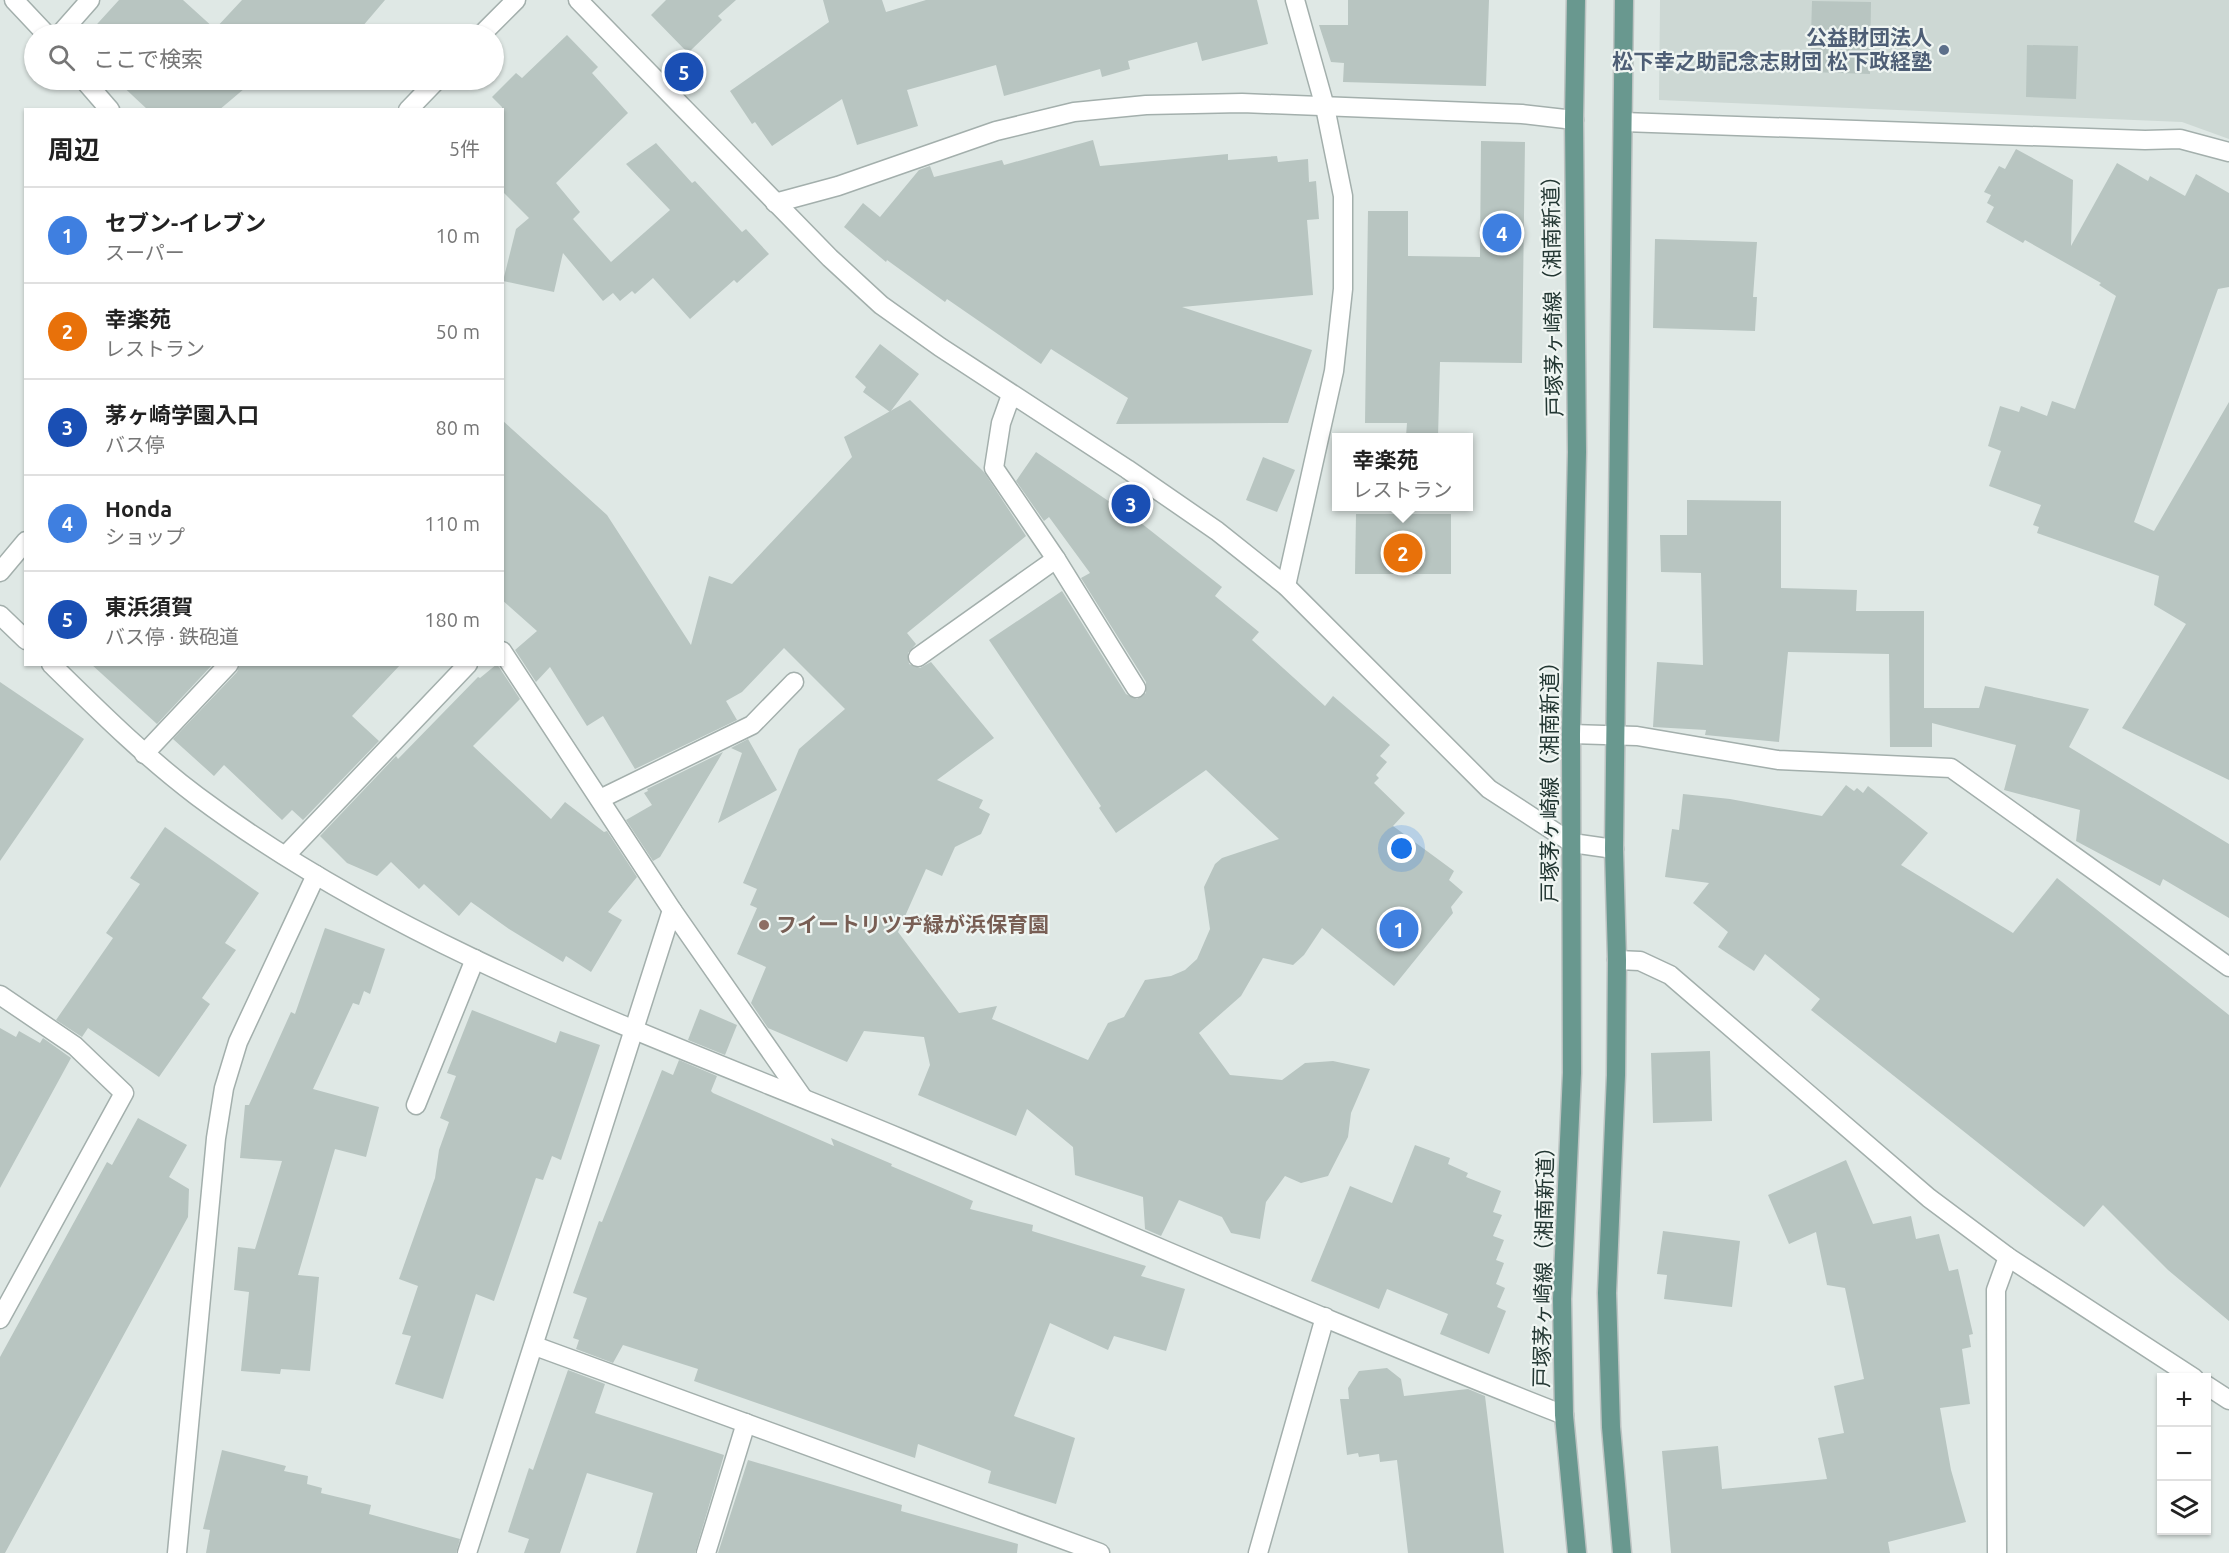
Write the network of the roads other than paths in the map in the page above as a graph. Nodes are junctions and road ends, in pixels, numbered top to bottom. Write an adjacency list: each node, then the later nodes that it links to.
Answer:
1 (14, 0): 8 (street)
2 (90, 0): 9 (street)
3 (516, 0): 10 (street)
4 (578, 0): 19 (street)
5 (1295, 0): 13 (street)
6 (1576, 0): 16 (main road, 戸塚茅ヶ崎線（湘南新道）)
7 (1624, 0): 17 (main road)
8 (37, 24)
9 (69, 24)
10 (492, 24)
11 (93, 90): 14 (street)
12 (427, 90): 15 (street)
13 (1325, 106): 16 (street); 19 (street); 24 (street)
14 (108, 108)
15 (410, 108)
16 (1574, 120): 34 (main road, 戸塚茅ヶ崎線（湘南新道）)
17 (1623, 122): 18 (street); 35 (main road)
18 (2229, 152)
19 (775, 203): 20 (street)
20 (1011, 395): 22 (street); 24 (street)
21 (24, 543): 23 (street)
22 (1056, 559): 28 (street); 33 (street)
23 (0, 572)
24 (1286, 586): 38 (street)
25 (0, 615): 26 (street)
26 (24, 638)
27 (504, 654): 37 (street)
28 (918, 657)
29 (53, 666): 36 (street)
30 (227, 666): 36 (street)
31 (466, 666): 40 (street)
32 (794, 682): 37 (street)
33 (1136, 688)
34 (1571, 734): 35 (street); 38 (main road, 戸塚茅ヶ崎線（湘南新道）)
35 (1616, 735): 39 (main road); 45 (street)
36 (144, 754): 40 (street)
37 (600, 799): 42 (street)
38 (1572, 843): 39 (street); 57 (main road, 戸塚茅ヶ崎線（湘南新道）)
39 (1614, 849): 44 (main road)
40 (286, 855): 41 (street)
41 (315, 875): 43 (street); 59 (street)
42 (672, 910): 47 (street); 48 (street)
43 (475, 959): 47 (street); 49 (street)
44 (1617, 960): 50 (street); 65 (main road)
45 (2229, 967)
46 (0, 995): 52 (street)
47 (635, 1028): 48 (street); 53 (street)
48 (803, 1098): 51 (street)
49 (416, 1105)
50 (2008, 1257): 54 (street); 66 (street)
51 (1325, 1317): 57 (street); 63 (street)
52 (0, 1319)
53 (535, 1346): 58 (street); 60 (street)
54 (2188, 1373)
55 (2211, 1388): 56 (street)
56 (2229, 1400)
57 (1564, 1415): 64 (main road, 戸塚茅ヶ崎線（湘南新道）)
58 (746, 1423): 61 (street); 62 (street)
59 (177, 1553)
60 (467, 1553)
61 (706, 1553)
62 (1100, 1553)
63 (1258, 1553)
64 (1577, 1553)
65 (1622, 1553)
66 (1997, 1553)

